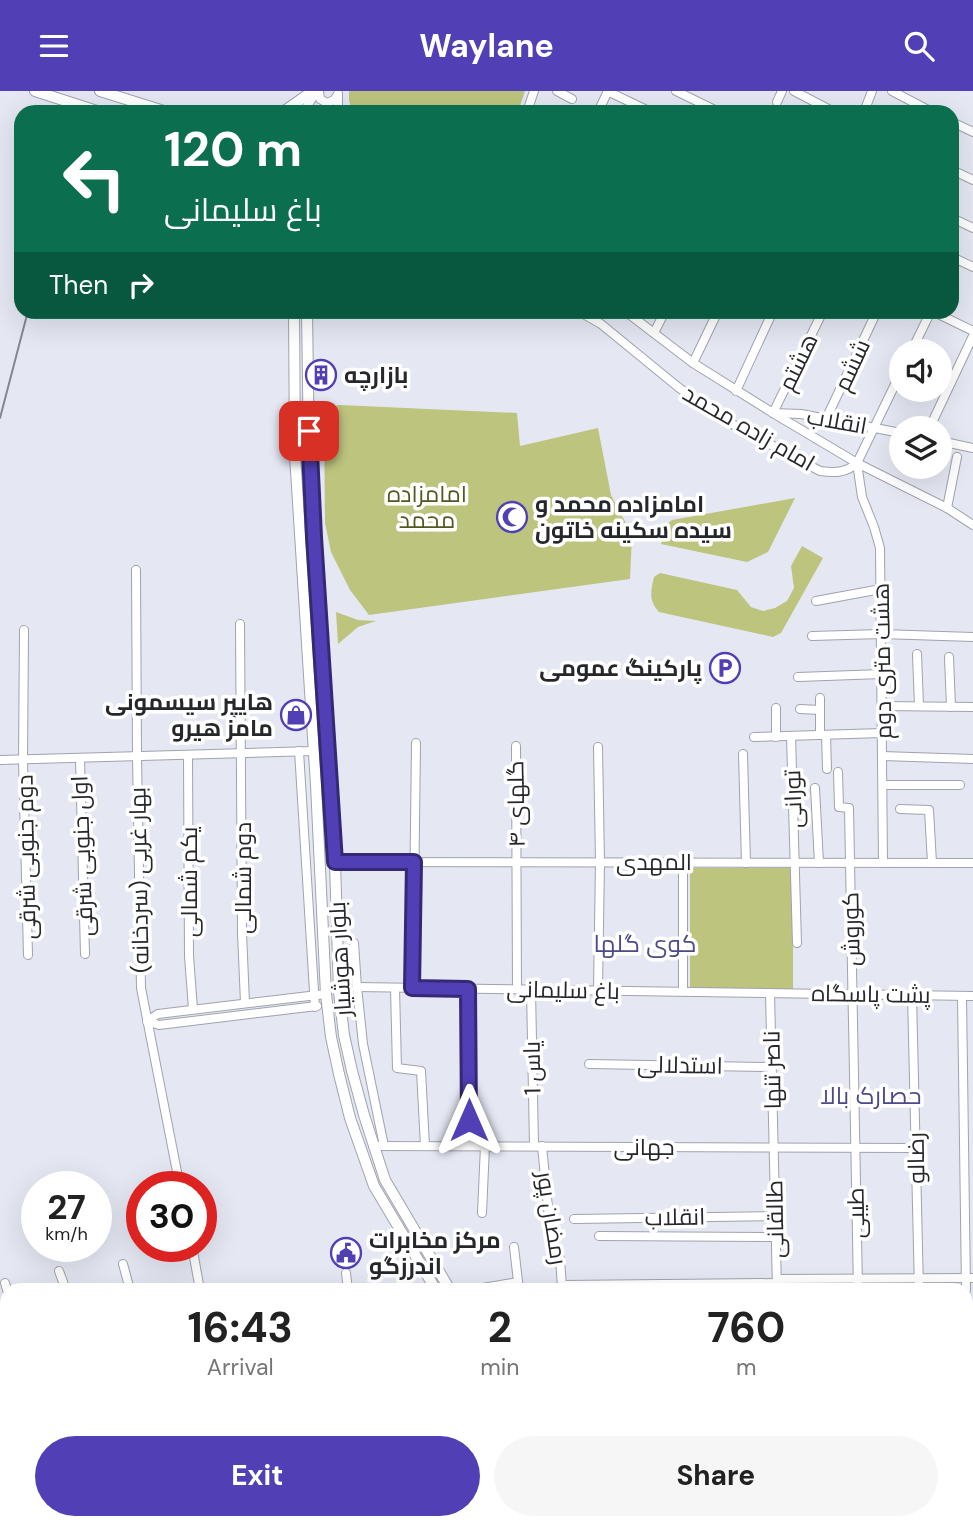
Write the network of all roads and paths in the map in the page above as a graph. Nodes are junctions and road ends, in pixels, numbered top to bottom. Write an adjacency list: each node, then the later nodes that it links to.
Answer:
1 (35, 91): 13 (main road)
2 (100, 91): 14 (main road)
3 (316, 91): 10 (street); 15 (main road)
4 (557, 91): 11 (street)
5 (607, 91): 16 (street)
6 (676, 91): 17 (street)
7 (782, 91): 12 (street)
8 (794, 91): 18 (street)
9 (892, 91): 19 (street)
10 (338, 94)
11 (572, 99)
12 (777, 102)
13 (78, 105)
14 (145, 105)
15 (294, 105)
16 (636, 105)
17 (705, 105)
18 (821, 105)
19 (919, 105)
20 (294, 319): 77 (main road, بلوار هوشیار)
21 (307, 319): 93 (main road, بلوار هوشیار)
22 (592, 319): 45 (street, امام زاده محمد)
23 (636, 319): 31 (street, امام زاده محمد)
24 (661, 319): 31 (street)
25 (714, 319): 34 (street)
26 (769, 319): 35 (street)
27 (819, 319): 37 (street, هشتم)
28 (873, 319): 39 (street, ششم)
29 (928, 319): 33 (street)
30 (946, 319): 32 (street)
31 (654, 333): 34 (street, امام زاده محمد)
32 (973, 334): 38 (street)
33 (918, 339)
34 (693, 363): 35 (street, امام زاده محمد)
35 (736, 391): 37 (street, امام زاده محمد)
36 (889, 397): 40 (street)
37 (773, 414): 39 (street, انقلاب); 45 (street, امام زاده محمد)
38 (935, 416)
39 (826, 419): 40 (street, انقلاب)
40 (874, 428): 41 (street, انقلاب); 45 (street)
41 (889, 431)
42 (952, 444): 43 (street)
43 (973, 448)
44 (957, 457): 46 (street)
45 (858, 463): 46 (street, امام زاده محمد); 49 (street, هشت متری دوم)
46 (947, 508): 47 (street, امام زاده محمد)
47 (973, 525)
48 (136, 570): 81 (street, بهار غربی (سردخانه))
49 (881, 589): 50 (street); 53 (street, هشت متری دوم)
50 (816, 601)
51 (240, 624): 78 (street, دوم شمالی)
52 (24, 630): 84 (street, دوم جنوبی شرقی)
53 (881, 634): 54 (street); 55 (street); 58 (street, هشت متری دوم)
54 (812, 636)
55 (973, 637)
56 (917, 654): 62 (street)
57 (949, 657): 63 (street)
58 (882, 674): 59 (street); 61 (street, هشت متری دوم)
59 (798, 677)
60 (820, 698): 67 (street)
61 (882, 706): 62 (street); 68 (street, هشت متری دوم)
62 (919, 706): 63 (street)
63 (951, 706): 64 (street)
64 (973, 707)
65 (776, 708): 72 (street)
66 (800, 709): 67 (street)
67 (820, 710): 69 (street)
68 (882, 733): 69 (street); 82 (street, هشت متری دوم)
69 (823, 735): 70 (street); 87 (street)
70 (791, 736): 72 (street); 99 (street, تورانی)
71 (754, 737): 72 (street)
72 (776, 737)
73 (416, 743): 94 (street)
74 (516, 746): 95 (street, گلهای ۴)
75 (598, 747): 96 (street)
76 (299, 751): 77 (street); 78 (street); 120 (street)
77 (314, 751): 123 (main road, بلوار هوشیار)
78 (242, 753): 80 (street); 124 (street, دوم شمالی)
79 (743, 754): 98 (street)
80 (188, 755): 81 (street); 125 (street, یکم شمالی)
81 (136, 756): 83 (street); 126 (street, بهار غربی (سردخانه))
82 (882, 756): 85 (street); 89 (street, هشت متری دوم)
83 (80, 758): 84 (street); 107 (street, اول جنوبی شرقی)
84 (23, 759): 86 (street); 108 (street, دوم جنوبی شرقی)
85 (973, 759)
86 (0, 760)
87 (827, 769)
88 (838, 772): 101 (street, کوروش)
89 (883, 785): 90 (street); 102 (street, هشت متری دوم)
90 (960, 785)
91 (815, 788): 100 (street)
92 (900, 809): 103 (street)
93 (335, 862): 94 (street, المهدی); 128 (main road, بلوار هوشیار)
94 (414, 862): 95 (street, المهدی); 111 (street)
95 (517, 862): 96 (street, المهدی); 113 (street, گلهای ۴)
96 (600, 862): 97 (street, المهدی); 115 (street)
97 (683, 862): 98 (street, المهدی); 116 (street)
98 (746, 863): 99 (street, المهدی)
99 (795, 863): 100 (street, المهدی); 106 (street, تورانی)
100 (819, 863): 101 (street, المهدی)
101 (850, 863): 102 (street, المهدی); 118 (street, کوروش)
102 (883, 863): 103 (street, المهدی)
103 (932, 863): 104 (street, المهدی)
104 (973, 863)
105 (354, 943): 109 (street)
106 (797, 943)
107 (85, 954)
108 (28, 955)
109 (357, 987): 110 (street, باغ سلیمانی); 127 (street)
110 (395, 988): 111 (street, باغ سلیمانی); 132 (street)
111 (412, 988): 112 (street, باغ سلیمانی)
112 (468, 989): 113 (street, باغ سلیمانی); 133 (street)
113 (517, 989): 114 (street, باغ سلیمانی)
114 (531, 989): 115 (street, باغ سلیمانی); 135 (street, یاس 1)
115 (598, 990): 116 (street, باغ سلیمانی)
116 (683, 991): 117 (street, باغ سلیمانی)
117 (770, 993): 118 (street, پشت پاسگاه); 130 (street, ناصر تنها)
118 (853, 994): 119 (street, پشت پاسگاه); 137 (street, کوروش)
119 (912, 995): 121 (street, پشت پاسگاه); 138 (street, رضالو)
120 (314, 996): 123 (street); 124 (street)
121 (962, 996): 122 (street, پشت پاسگاه); 154 (street)
122 (973, 996)
123 (323, 1002): 126 (street); 149 (main road, بلوار هوشیار)
124 (245, 1003): 125 (street)
125 (193, 1009): 126 (street)
126 (147, 1021): 139 (street, بهار غربی (سردخانه))
127 (363, 1044): 128 (street); 131 (street)
128 (347, 1047): 131 (main road, بلوار هوشیار)
129 (589, 1064): 130 (street, استدلالی)
130 (771, 1066): 136 (street, ناصر تنها)
131 (379, 1146): 132 (street, جهانی); 148 (main road, بلوار هوشیار)
132 (425, 1146): 133 (street, جهانی)
133 (469, 1146): 134 (street, جهانی)
134 (485, 1146): 135 (street, جهانی); 140 (street)
135 (538, 1146): 136 (street, جهانی); 162 (street, رمضان پور)
136 (774, 1147): 137 (street, جهانی); 141 (street, طالقانی)
137 (855, 1148): 138 (street, جهانی); 152 (street, طیبی)
138 (915, 1148): 153 (street, رضالو)
139 (177, 1171)
140 (482, 1213)
141 (775, 1216): 142 (street, انقلاب); 144 (street, طالقانی)
142 (575, 1219)
143 (598, 1237): 144 (street)
144 (776, 1237): 163 (street, طالقانی)
145 (514, 1247): 161 (street)
146 (195, 1262): 157 (street)
147 (123, 1264): 156 (street)
148 (435, 1265): 149 (main road); 160 (main road, بلوار هوشیار)
149 (424, 1270): 159 (main road, بلوار هوشیار)
150 (59, 1271): 155 (street)
151 (346, 1273): 158 (street)
152 (857, 1278): 153 (street); 164 (street); 165 (street, طیبی)
153 (919, 1278): 154 (street); 166 (street, رضالو)
154 (969, 1278)
155 (63, 1283)
156 (128, 1283)
157 (199, 1283)
158 (347, 1283)
159 (437, 1283)
160 (441, 1283)
161 (518, 1283)
162 (562, 1283)
163 (777, 1283)
164 (790, 1283)
165 (857, 1283)
166 (919, 1283)

